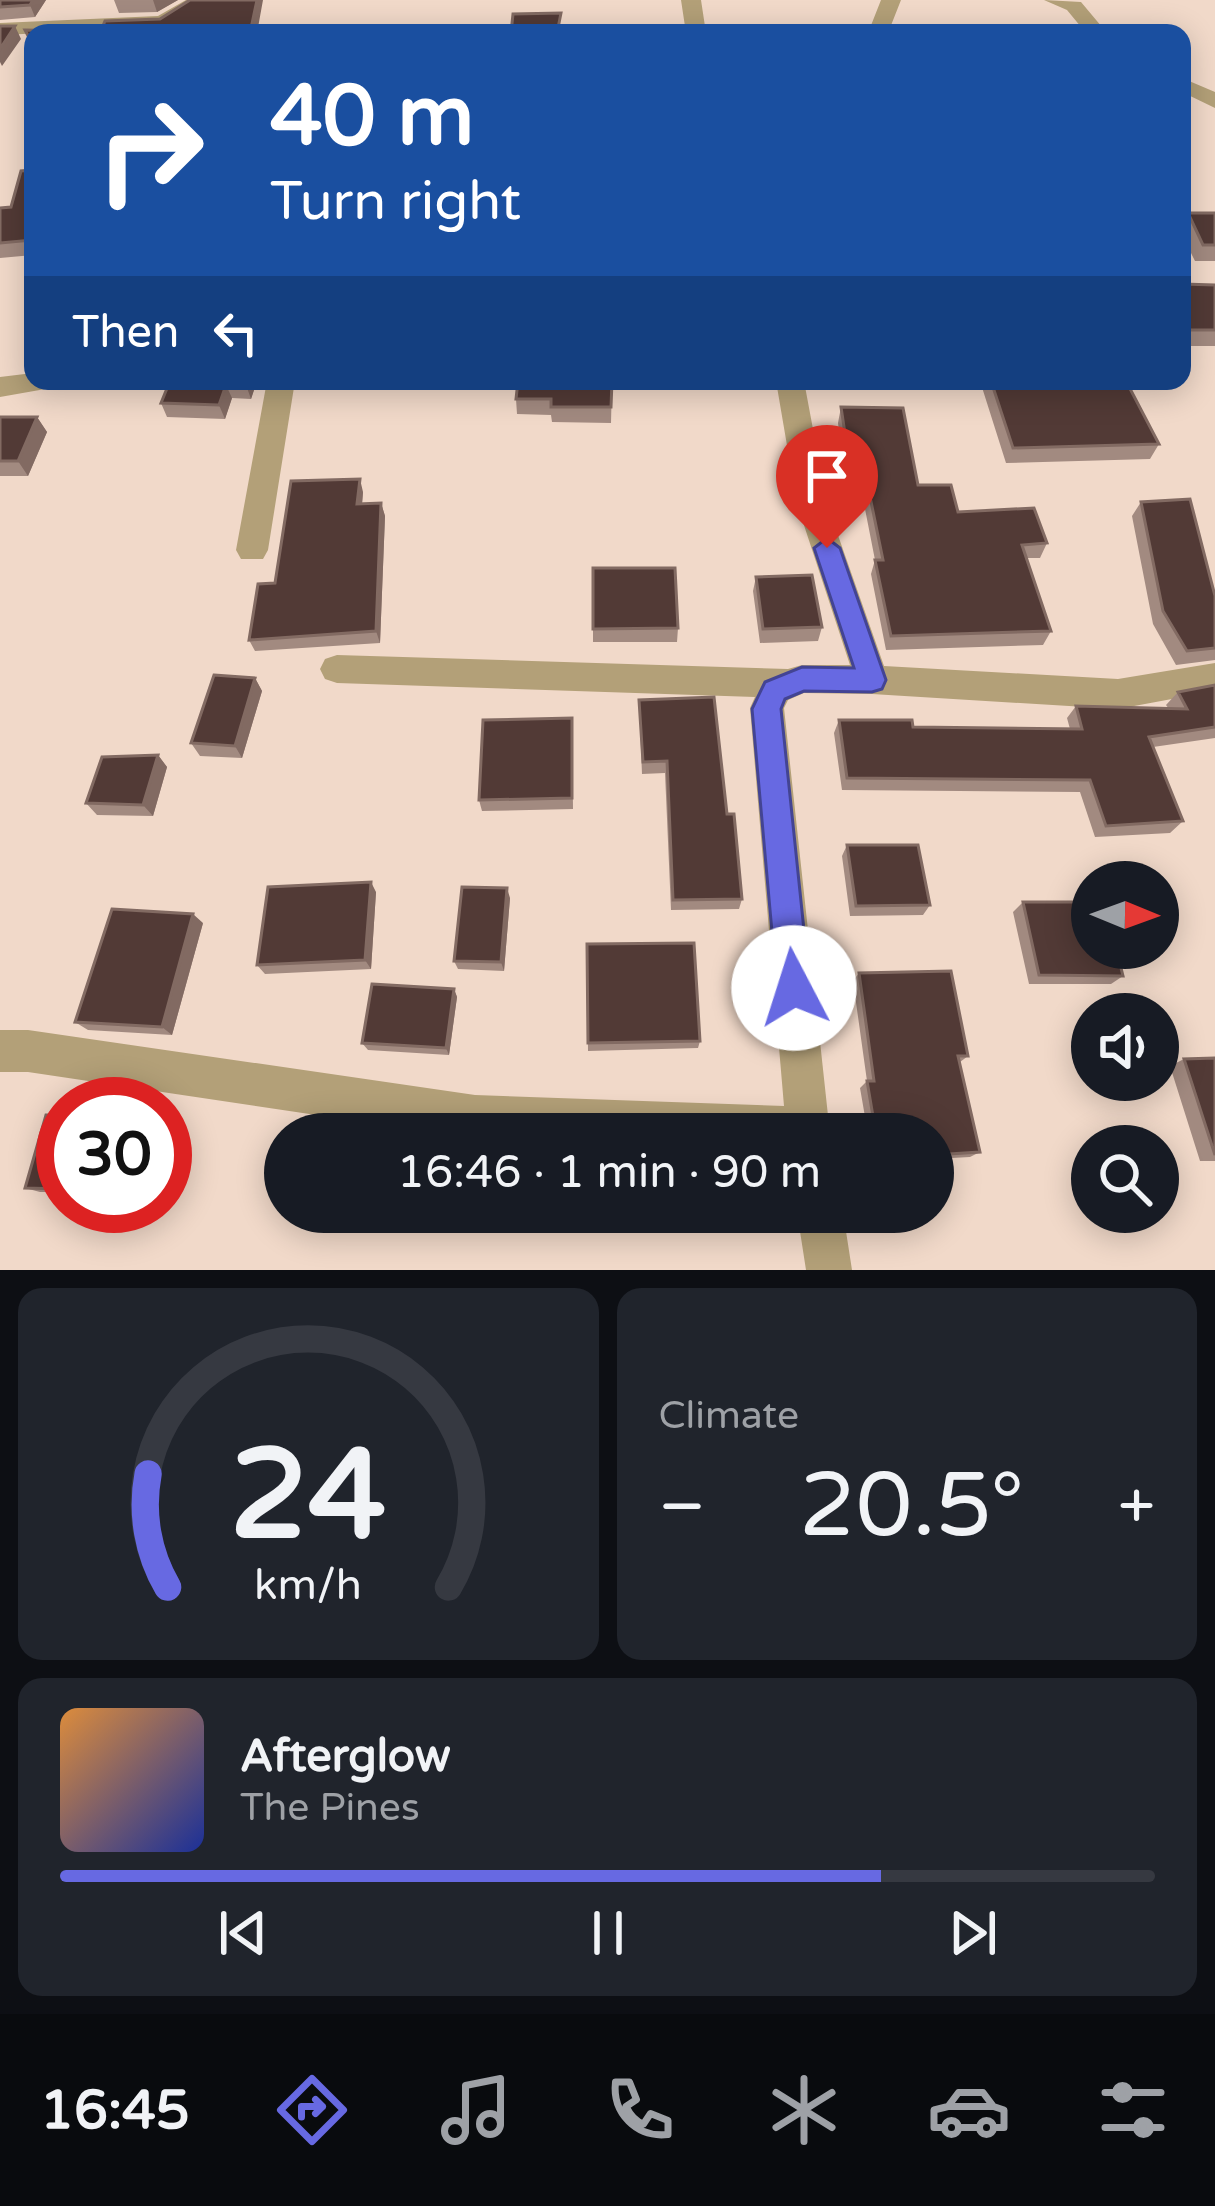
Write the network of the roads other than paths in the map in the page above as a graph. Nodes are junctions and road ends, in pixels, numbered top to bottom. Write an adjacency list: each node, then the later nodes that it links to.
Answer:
1 (198, 0): 3 (street)
2 (1054, 0): 4 (street)
3 (165, 24)
4 (1089, 24)
5 (279, 390): 7 (street)
6 (792, 390): 10 (street)
7 (252, 550)
8 (337, 669): 11 (street)
9 (1215, 677): 10 (street)
10 (872, 680): 11 (street)
11 (790, 684): 14 (street)
12 (0, 1051): 13 (street)
13 (448, 1113)
14 (805, 1113)
15 (823, 1233): 16 (street)
16 (829, 1270)

